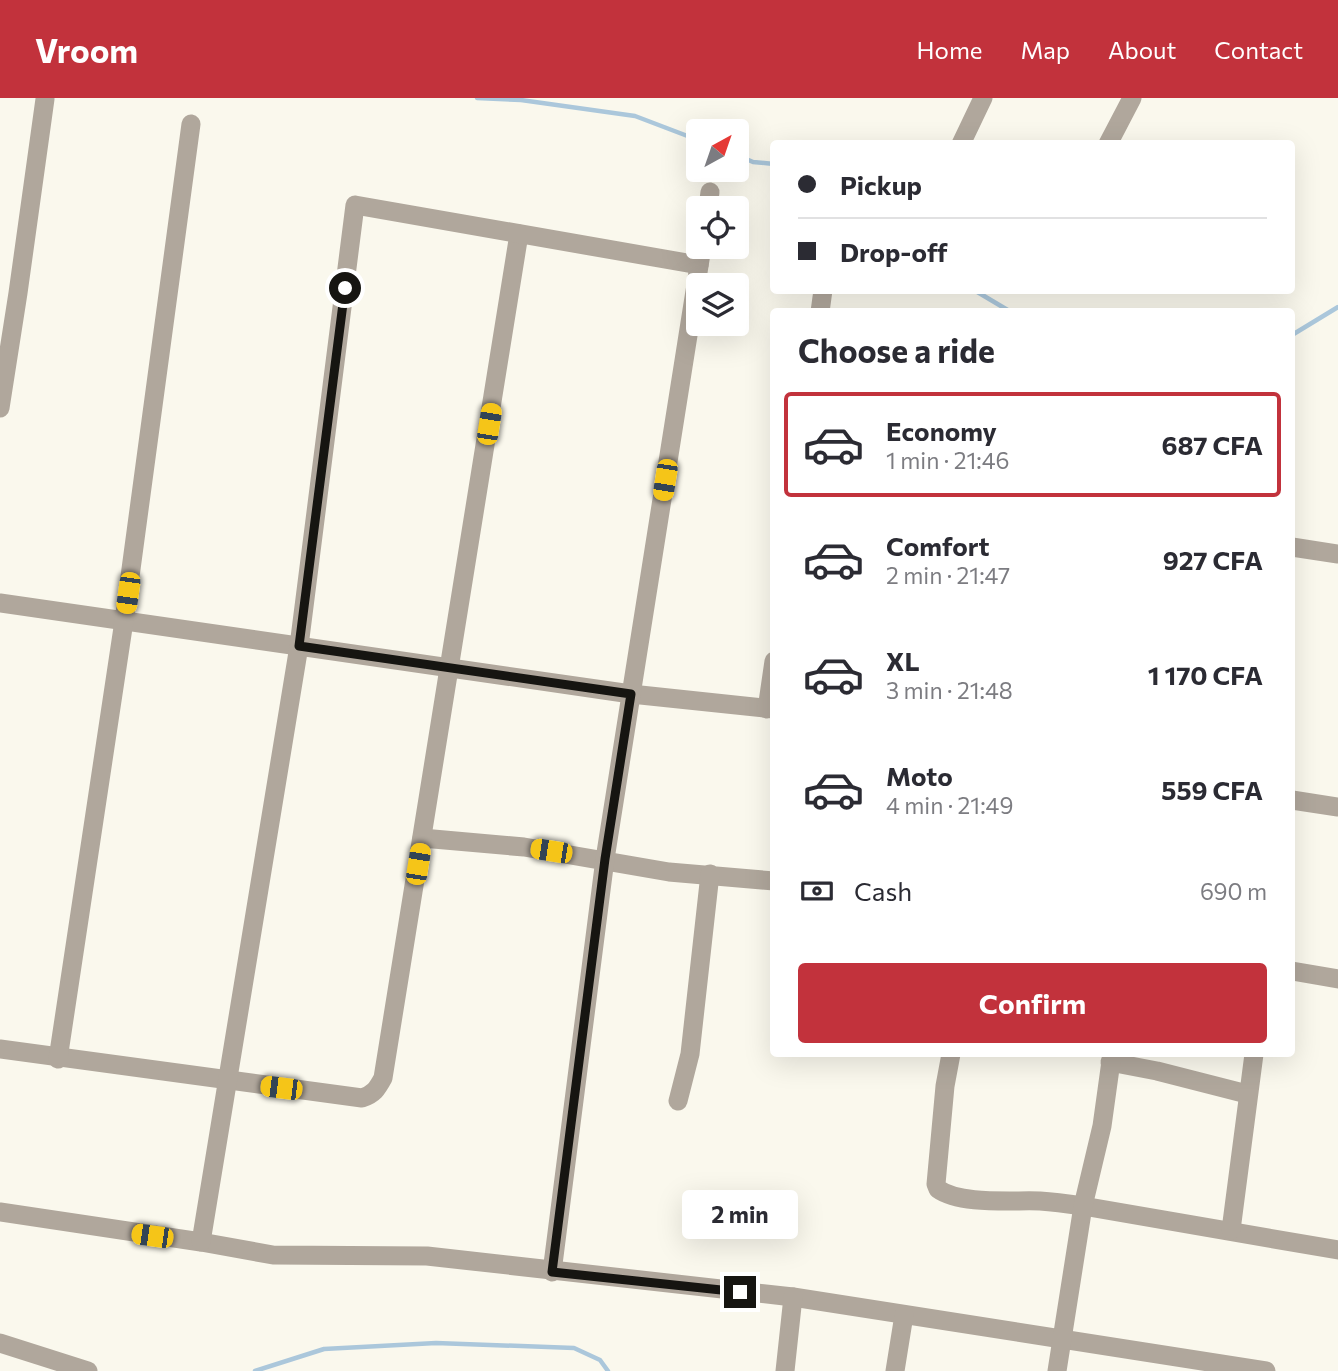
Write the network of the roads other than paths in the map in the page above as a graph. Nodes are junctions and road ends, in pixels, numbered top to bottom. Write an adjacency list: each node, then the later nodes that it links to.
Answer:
1 (984, 98): 5 (street)
2 (1132, 98): 6 (street)
3 (45, 99): 10 (street)
4 (191, 124): 14 (street)
5 (963, 140)
6 (1110, 140)
7 (519, 234): 8 (street); 15 (street); 16 (street)
8 (686, 254)
9 (700, 259): 17 (street)
10 (0, 403)
11 (1295, 547): 12 (street)
12 (1338, 554)
13 (0, 603): 14 (street)
14 (124, 621): 15 (street); 31 (street)
15 (299, 646): 16 (street); 32 (street)
16 (450, 668): 17 (street); 21 (street)
17 (631, 694): 18 (street); 22 (street)
18 (770, 709)
19 (1295, 800): 20 (street)
20 (1338, 807)
21 (422, 838): 22 (street); 32 (street)
22 (605, 859): 23 (street); 40 (street)
23 (710, 874): 24 (street); 34 (street)
24 (770, 881)
25 (1295, 972): 26 (street)
26 (1338, 979)
27 (0, 1049): 31 (street)
28 (950, 1057): 35 (street)
29 (1253, 1057): 33 (street)
30 (1111, 1058): 33 (street); 35 (street)
31 (58, 1059): 32 (street)
32 (227, 1081): 38 (street)
33 (1247, 1094): 37 (street)
34 (678, 1101)
35 (1083, 1206): 37 (street); 43 (street)
36 (0, 1212): 38 (street)
37 (1231, 1230): 39 (street)
38 (201, 1242): 40 (street)
39 (1338, 1250)
40 (552, 1272): 41 (street)
41 (793, 1297): 42 (street); 46 (street)
42 (904, 1315): 43 (street); 47 (street)
43 (1061, 1339): 48 (street); 49 (street)
44 (0, 1343): 45 (street)
45 (88, 1371)
46 (785, 1371)
47 (895, 1371)
48 (1057, 1371)
49 (1262, 1371)

